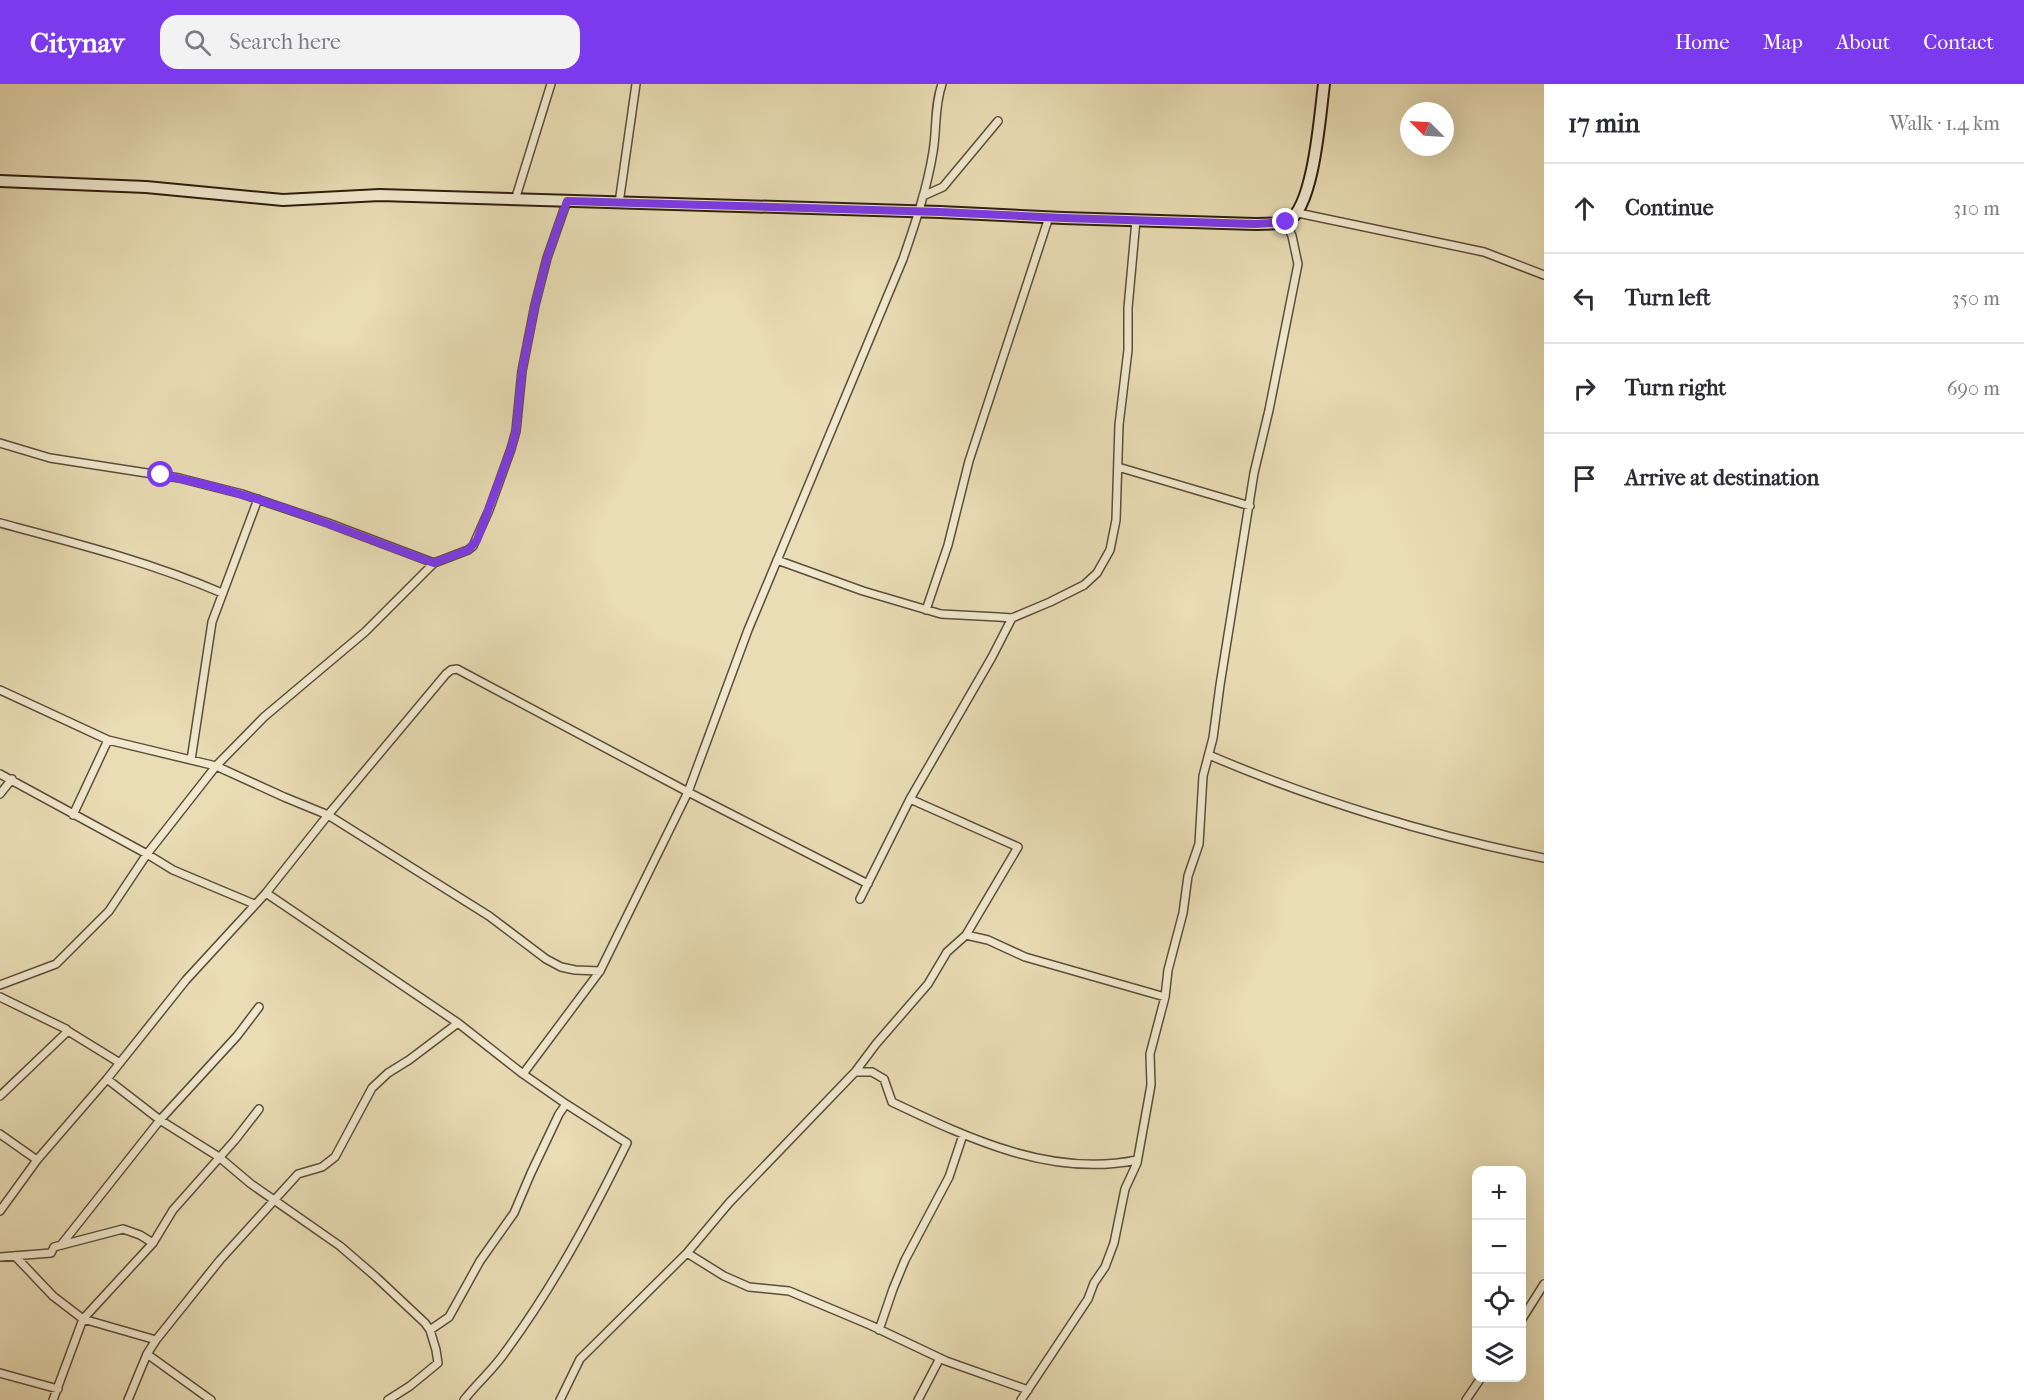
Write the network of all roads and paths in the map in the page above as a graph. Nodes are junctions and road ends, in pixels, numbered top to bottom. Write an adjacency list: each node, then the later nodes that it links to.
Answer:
1 (551, 84): 8 (street)
2 (636, 84): 10 (street)
3 (942, 84): 7 (street)
4 (1324, 84): 12 (street)
5 (998, 121): 7 (street)
6 (0, 181): 8 (street)
7 (923, 196): 11 (street)
8 (515, 200): 9 (street)
9 (567, 201): 10 (street); 23 (street)
10 (620, 203): 11 (street)
11 (919, 211): 13 (street); 22 (street)
12 (1298, 213): 15 (street); 16 (street)
13 (1049, 217): 14 (street); 25 (street)
14 (1136, 219): 15 (street); 18 (street)
15 (1286, 222): 20 (street)
16 (1544, 275)
17 (0, 443): 19 (street)
18 (1118, 467): 20 (street); 26 (street)
19 (258, 499): 23 (street); 24 (street)
20 (1250, 506): 29 (street)
21 (0, 523): 24 (street)
22 (777, 560): 25 (street); 34 (street)
23 (434, 563): 31 (street)
24 (222, 593): 30 (street)
25 (926, 610): 26 (street)
26 (1012, 618): 36 (street)
27 (0, 690): 28 (street)
28 (108, 740): 30 (street); 37 (street)
29 (1209, 754): 40 (street); 49 (street)
30 (191, 760): 31 (street)
31 (216, 766): 38 (street); 39 (street)
32 (0, 774): 33 (street)
33 (12, 779): 35 (street); 37 (street)
34 (688, 792): 38 (street); 41 (street); 46 (street)
35 (0, 794)
36 (910, 799): 41 (street); 45 (street)
37 (73, 815): 39 (street)
38 (328, 815): 42 (street); 46 (street)
39 (147, 854): 44 (street); 47 (street)
40 (1544, 858)
41 (868, 884): 43 (street)
42 (266, 893): 44 (street); 51 (street)
43 (860, 899)
44 (254, 904): 53 (street)
45 (966, 935): 49 (street); 54 (street)
46 (600, 971): 55 (street)
47 (0, 985)
48 (0, 997): 52 (street)
49 (1166, 997): 65 (street)
50 (259, 1007): 60 (street)
51 (458, 1023): 55 (street); 66 (street)
52 (68, 1031): 53 (street); 57 (street)
53 (120, 1063): 56 (street)
54 (855, 1072): 62 (street); 70 (street)
55 (523, 1074): 58 (street)
56 (107, 1079): 60 (street); 64 (street)
57 (0, 1096)
58 (566, 1104): 76 (street); 89 (street)
59 (259, 1109): 63 (street)
60 (160, 1120): 63 (street); 69 (street)
61 (0, 1134): 64 (street)
62 (963, 1135): 65 (street); 77 (street)
63 (219, 1157): 66 (street); 68 (street)
64 (37, 1160): 67 (street)
65 (1137, 1160): 84 (street)
66 (275, 1200): 76 (street); 78 (street)
67 (0, 1212)
68 (153, 1243): 69 (street); 75 (street)
69 (61, 1245): 71 (street)
70 (687, 1252): 77 (street); 90 (street)
71 (15, 1256): 72 (street); 75 (street)
72 (0, 1257)
73 (1544, 1284): 74 (street)
74 (1526, 1311)
75 (83, 1319): 78 (street); 83 (street)
76 (430, 1330): 88 (street)
77 (879, 1330): 80 (street)
78 (156, 1340): 79 (street)
79 (147, 1354): 86 (street); 87 (street)
80 (940, 1358): 84 (street); 91 (street)
81 (0, 1373): 83 (street)
82 (1478, 1382): 93 (street)
83 (58, 1389): 85 (street)
84 (1028, 1390): 92 (street)
85 (53, 1400)
86 (128, 1400)
87 (212, 1400)
88 (388, 1400)
89 (464, 1400)
90 (560, 1400)
91 (918, 1400)
92 (1021, 1400)
93 (1466, 1400)

